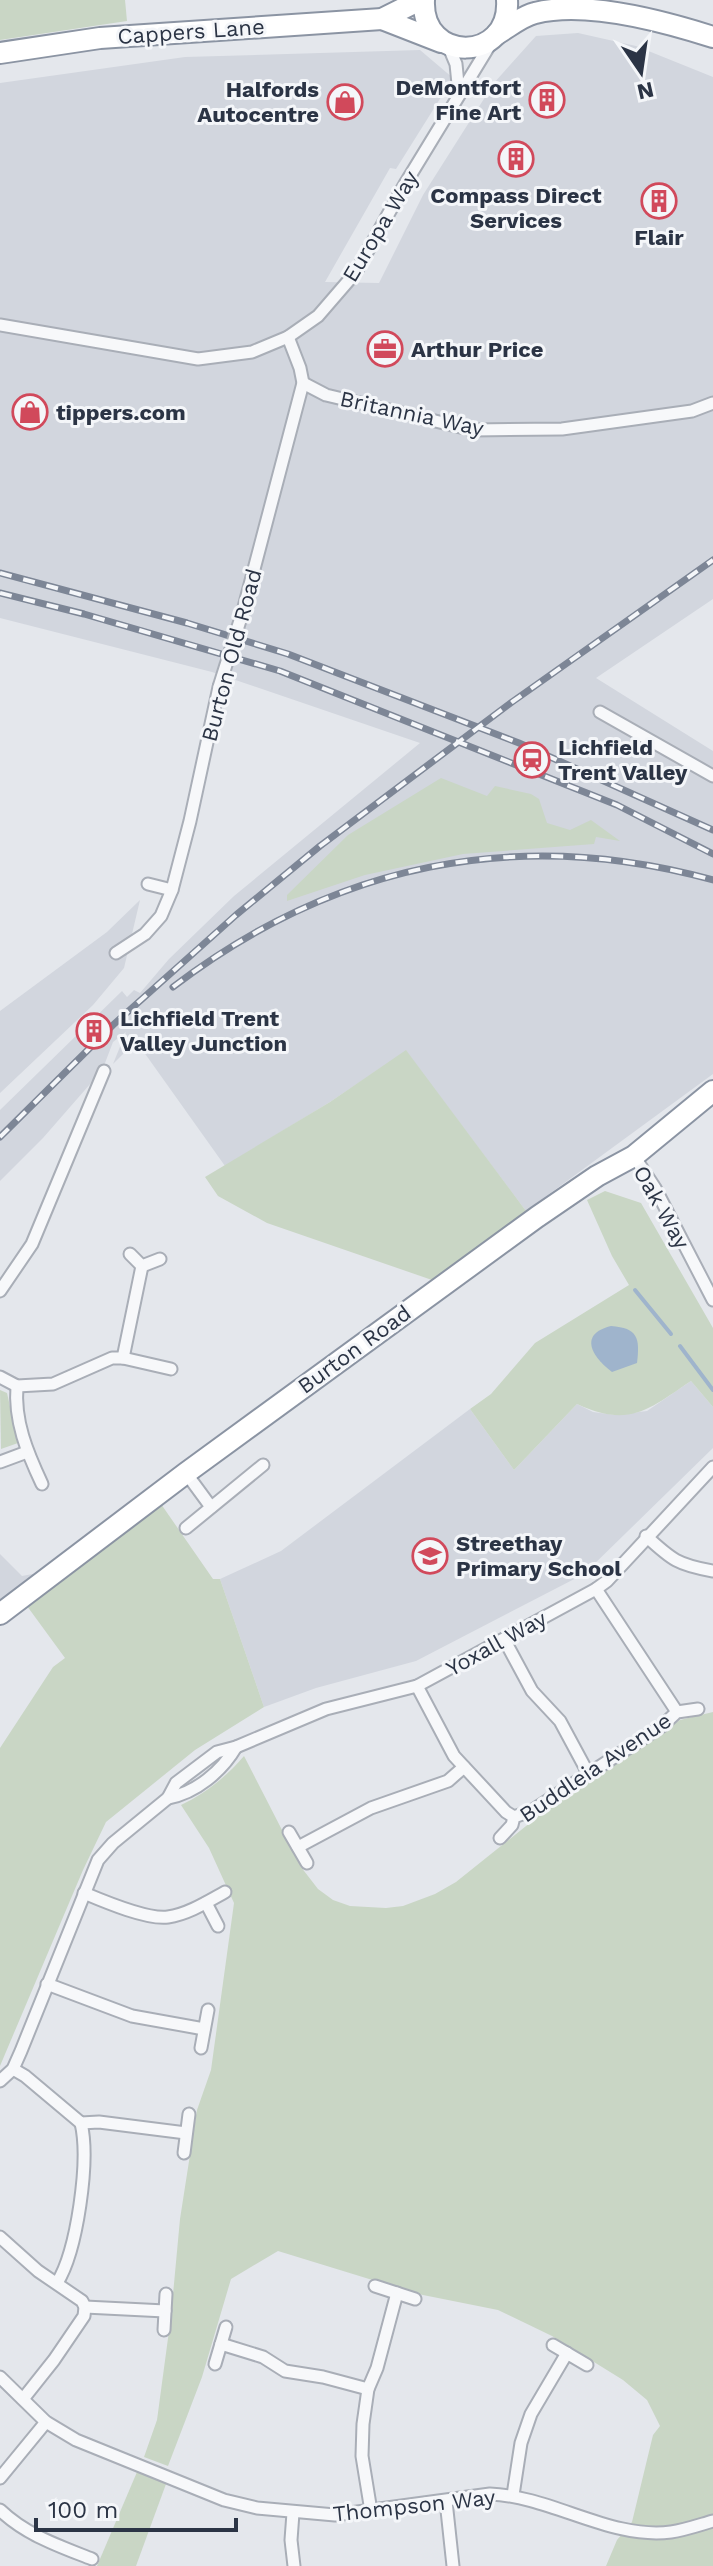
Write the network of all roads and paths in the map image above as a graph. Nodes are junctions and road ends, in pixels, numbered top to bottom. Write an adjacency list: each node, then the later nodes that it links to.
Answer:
1 (422, 0): 5 (highway, Cappers Lane); 8 (highway)
2 (507, 0): 6 (highway)
3 (570, 0): 4 (highway)
4 (642, 18): 6 (highway); 7 (highway)
5 (382, 19): 8 (highway, Cappers Lane); 9 (highway, Cappers Lane)
6 (495, 36): 8 (highway); 10 (street, Europa Way)
7 (713, 37)
8 (446, 44): 10 (street)
9 (0, 53)
10 (459, 95): 12 (street, Europa Way)
11 (0, 325): 12 (street, Europa Way)
12 (288, 337): 13 (street)
13 (303, 383): 14 (street, Britannia Way); 18 (street, Burton Old Road, bridge)
14 (713, 403)
15 (600, 712): 16 (street)
16 (713, 776)
17 (148, 884): 18 (street)
18 (172, 890): 19 (street, Burton Old Road)
19 (116, 953)
20 (104, 1071): 26 (street)
21 (713, 1091): 22 (highway, Burton Road)
22 (634, 1156): 27 (street, Oak Way); 36 (highway, Burton Road)
23 (130, 1254): 25 (street)
24 (160, 1259): 25 (street)
25 (142, 1266): 28 (street)
26 (0, 1291)
27 (713, 1300)
28 (123, 1358): 29 (street); 31 (street)
29 (171, 1369)
30 (0, 1377): 31 (street)
31 (17, 1386): 32 (street)
32 (27, 1452): 34 (street); 37 (street)
33 (248, 1460): 38 (street)
34 (0, 1462)
35 (713, 1467): 40 (street, Yoxall Way)
36 (186, 1473): 38 (street); 43 (highway, Burton Road)
37 (42, 1484)
38 (211, 1507): 39 (street)
39 (186, 1528)
40 (646, 1536): 41 (street); 42 (street, Yoxall Way)
41 (713, 1571)
42 (596, 1589): 44 (street, Yoxall Way); 47 (street)
43 (0, 1614)
44 (504, 1639): 45 (street, Yoxall Way); 49 (street)
45 (417, 1686): 48 (street); 56 (street, Yoxall Way)
46 (698, 1709): 47 (street, Buddleia Avenue)
47 (677, 1712): 49 (street, Buddleia Avenue)
48 (464, 1767): 50 (street); 53 (street)
49 (588, 1773): 50 (street, Buddleia Avenue)
50 (514, 1817): 52 (street, Buddleia Avenue)
51 (289, 1832): 53 (street)
52 (500, 1838)
53 (298, 1847): 54 (street)
54 (307, 1863)
55 (225, 1892): 57 (street)
56 (84, 1893): 57 (street); 59 (street, Yoxall Way)
57 (206, 1903): 58 (street)
58 (218, 1926)
59 (47, 1984): 61 (street); 63 (street, Yoxall Way)
60 (208, 2010): 61 (street)
61 (204, 2029): 62 (street)
62 (201, 2048)
63 (13, 2069): 64 (street, Yoxall Way); 66 (street)
64 (0, 2081)
65 (189, 2114): 67 (street)
66 (81, 2123): 67 (street); 70 (street)
67 (186, 2133): 68 (street)
68 (184, 2153)
69 (0, 2237): 70 (street)
70 (57, 2283): 76 (street)
71 (375, 2286): 72 (street)
72 (397, 2293): 74 (street); 85 (street)
73 (166, 2294): 75 (street)
74 (415, 2299)
75 (165, 2311): 76 (street); 78 (street)
76 (84, 2312): 86 (street)
77 (226, 2327): 79 (street)
78 (164, 2330)
79 (221, 2344): 82 (street); 85 (street)
80 (553, 2345): 81 (street)
81 (567, 2353): 83 (street); 89 (street)
82 (215, 2364)
83 (587, 2365)
84 (0, 2377): 86 (street, Thompson Way)
85 (368, 2389): 92 (street)
86 (23, 2399): 87 (street, Thompson Way)
87 (46, 2422): 88 (street); 93 (street, Thompson Way)
88 (0, 2478)
89 (513, 2495): 90 (street, Thompson Way); 94 (street, Thompson Way)
90 (446, 2501): 92 (street, Thompson Way); 98 (street)
91 (0, 2510): 96 (street)
92 (371, 2511): 93 (street, Thompson Way)
93 (293, 2513): 97 (street)
94 (713, 2521)
95 (98, 2546): 96 (street)
96 (91, 2562)
97 (294, 2566)
98 (453, 2566)

